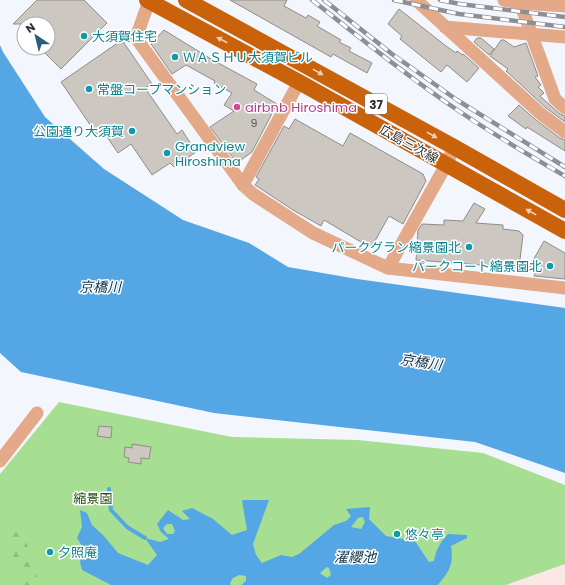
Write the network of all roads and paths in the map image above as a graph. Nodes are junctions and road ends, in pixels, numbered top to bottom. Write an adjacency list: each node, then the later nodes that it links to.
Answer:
1 (148, 0): 10 (main road, 広島三次線 / 37, one-way to 1); 15 (street)
2 (186, 0): 13 (main road, 広島三次線 / 37, one-way to 13)
3 (416, 0): 7 (street)
4 (504, 0): 5 (street)
5 (519, 1): 6 (street); 8 (street)
6 (565, 6)
7 (445, 27): 8 (street); 12 (street)
8 (532, 34): 9 (street); 11 (street)
9 (565, 37)
10 (299, 82): 14 (main road, 広島三次線 / 37); 15 (street)
11 (565, 108)
12 (565, 132)
13 (454, 147): 14 (street); 16 (main road, 広島三次線 / 37)
14 (446, 165): 17 (main road, 広島三次線 / 37, one-way to 14); 18 (street)
15 (243, 185): 18 (street)
16 (565, 210)
17 (565, 232)
18 (388, 268): 19 (street)
19 (565, 288)
20 (37, 413): 21 (street)
21 (0, 461)

